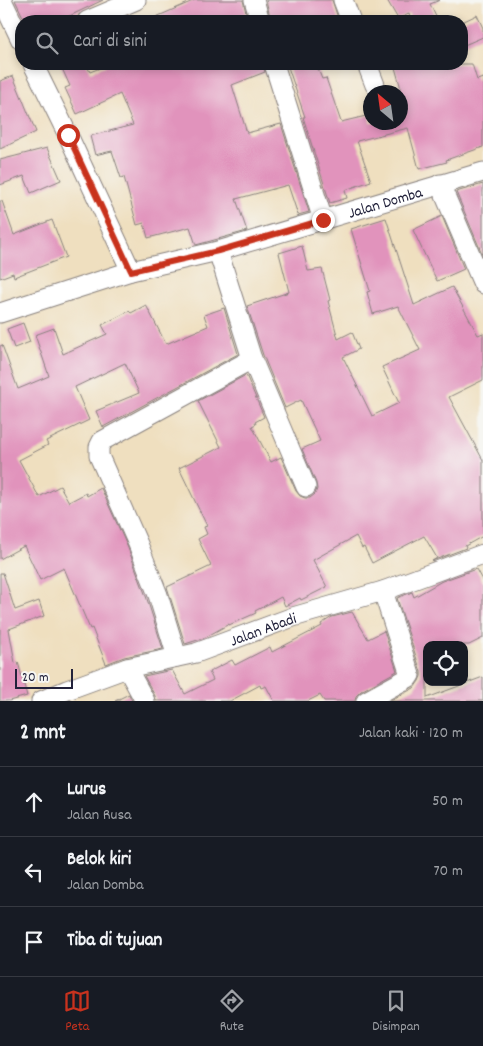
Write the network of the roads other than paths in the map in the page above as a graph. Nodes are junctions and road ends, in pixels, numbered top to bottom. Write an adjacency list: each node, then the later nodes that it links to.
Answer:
1 (2, 0): 8 (street)
2 (136, 0): 5 (street)
3 (254, 0): 6 (street)
4 (343, 0): 7 (street)
5 (101, 15)
6 (258, 15)
7 (349, 15)
8 (15, 27)
9 (36, 70): 17 (street)
10 (276, 70): 15 (street)
11 (369, 70): 12 (street)
12 (375, 85)
13 (483, 172): 14 (street, Jalan Domba)
14 (440, 184): 15 (street, Jalan Domba); 18 (street)
15 (323, 220): 16 (street, Jalan Domba)
16 (218, 251): 17 (street, Jalan Domba); 20 (street)
17 (131, 271): 19 (street, Jalan Domba)
18 (483, 284)
19 (0, 313)
20 (252, 359): 21 (street); 24 (street)
21 (306, 488)
22 (483, 554): 23 (street, Jalan Abadi)
23 (383, 591): 24 (street, Jalan Abadi); 28 (street)
24 (178, 657): 25 (street, Jalan Abadi)
25 (127, 668): 26 (street, Jalan Abadi); 27 (street)
26 (41, 701)
27 (144, 701)
28 (366, 701)

